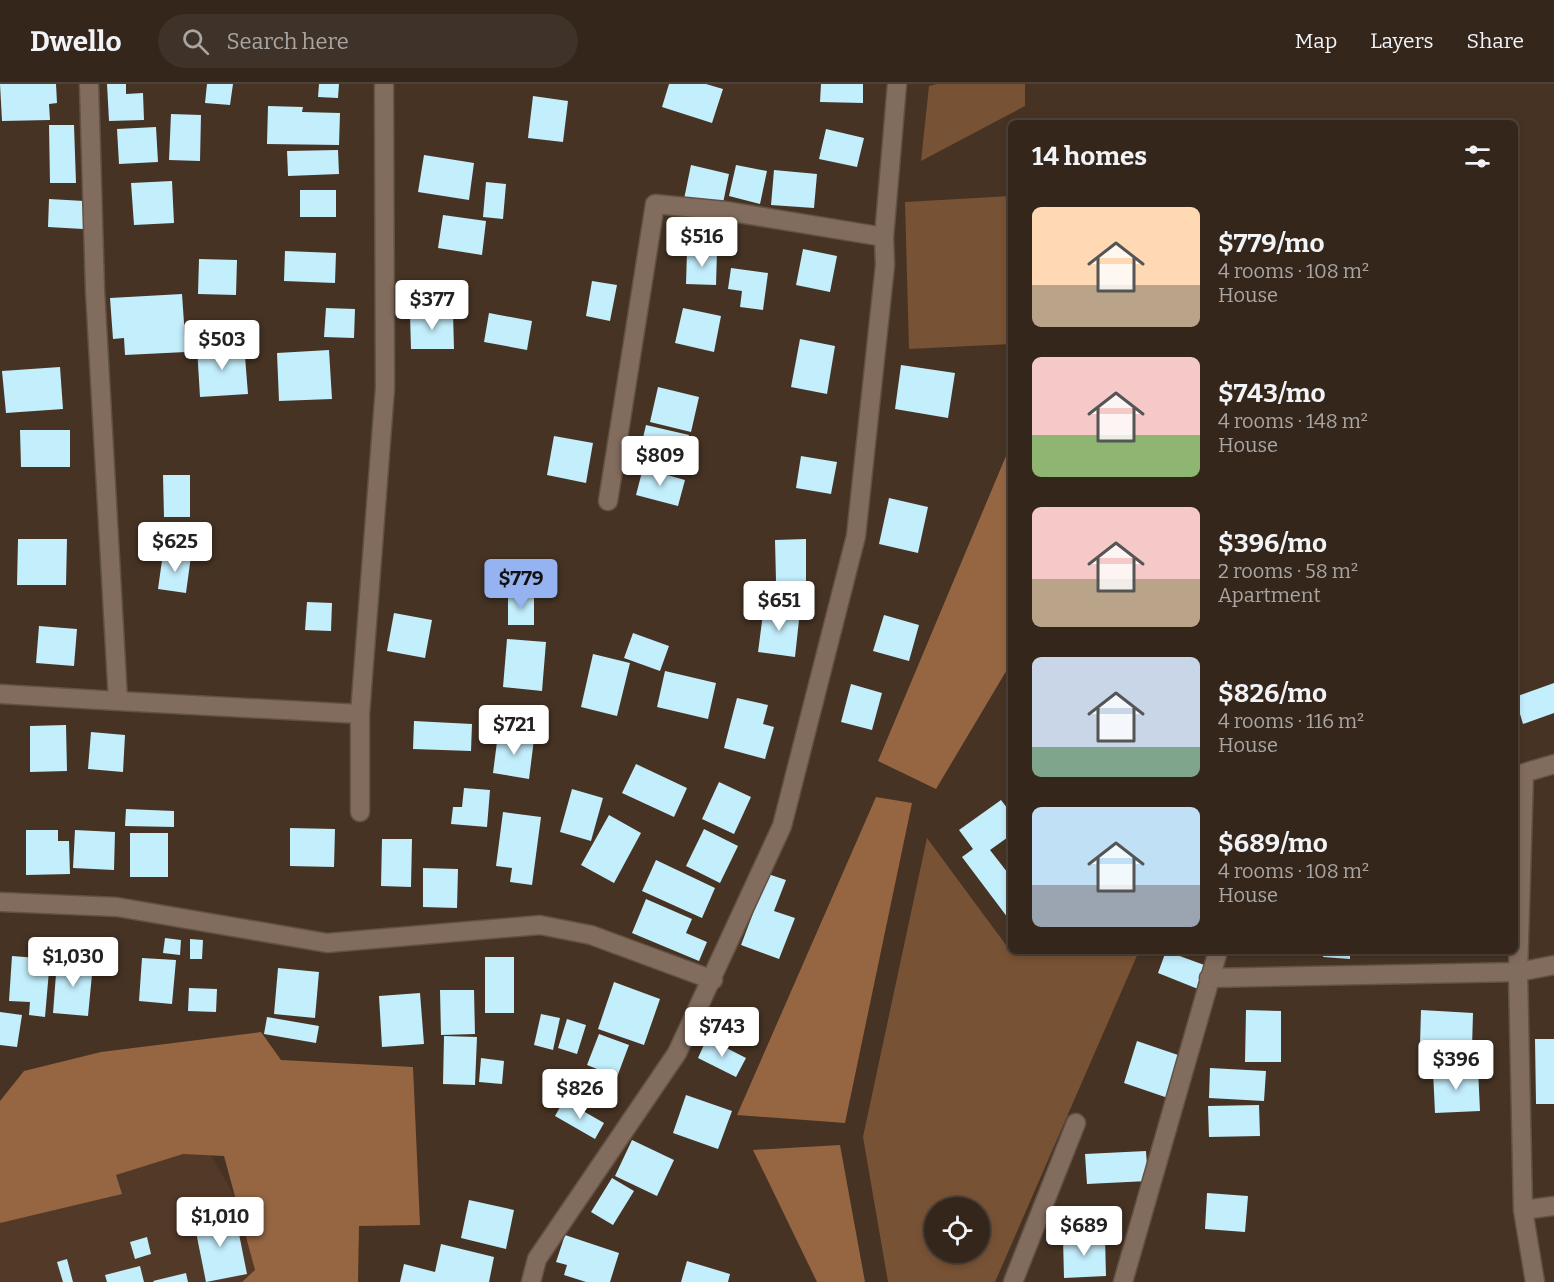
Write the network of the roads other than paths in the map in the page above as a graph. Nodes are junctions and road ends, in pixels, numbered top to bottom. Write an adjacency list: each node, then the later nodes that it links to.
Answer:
1 (89, 84): 7 (street)
2 (384, 84): 8 (street)
3 (897, 84): 4 (street)
4 (884, 237): 5 (street); 16 (street)
5 (608, 501)
6 (0, 694): 7 (street)
7 (118, 701): 8 (street)
8 (360, 714): 10 (street)
9 (1554, 764): 14 (street)
10 (360, 812)
11 (0, 903): 16 (street)
12 (1217, 954): 15 (street)
13 (1554, 965): 14 (street)
14 (1518, 972): 15 (street); 19 (street)
15 (1209, 978): 22 (street)
16 (713, 980): 20 (street)
17 (1076, 1123): 21 (street)
18 (1554, 1206): 19 (street)
19 (1522, 1210): 23 (street)
20 (531, 1282)
21 (1013, 1282)
22 (1123, 1282)
23 (1535, 1282)

